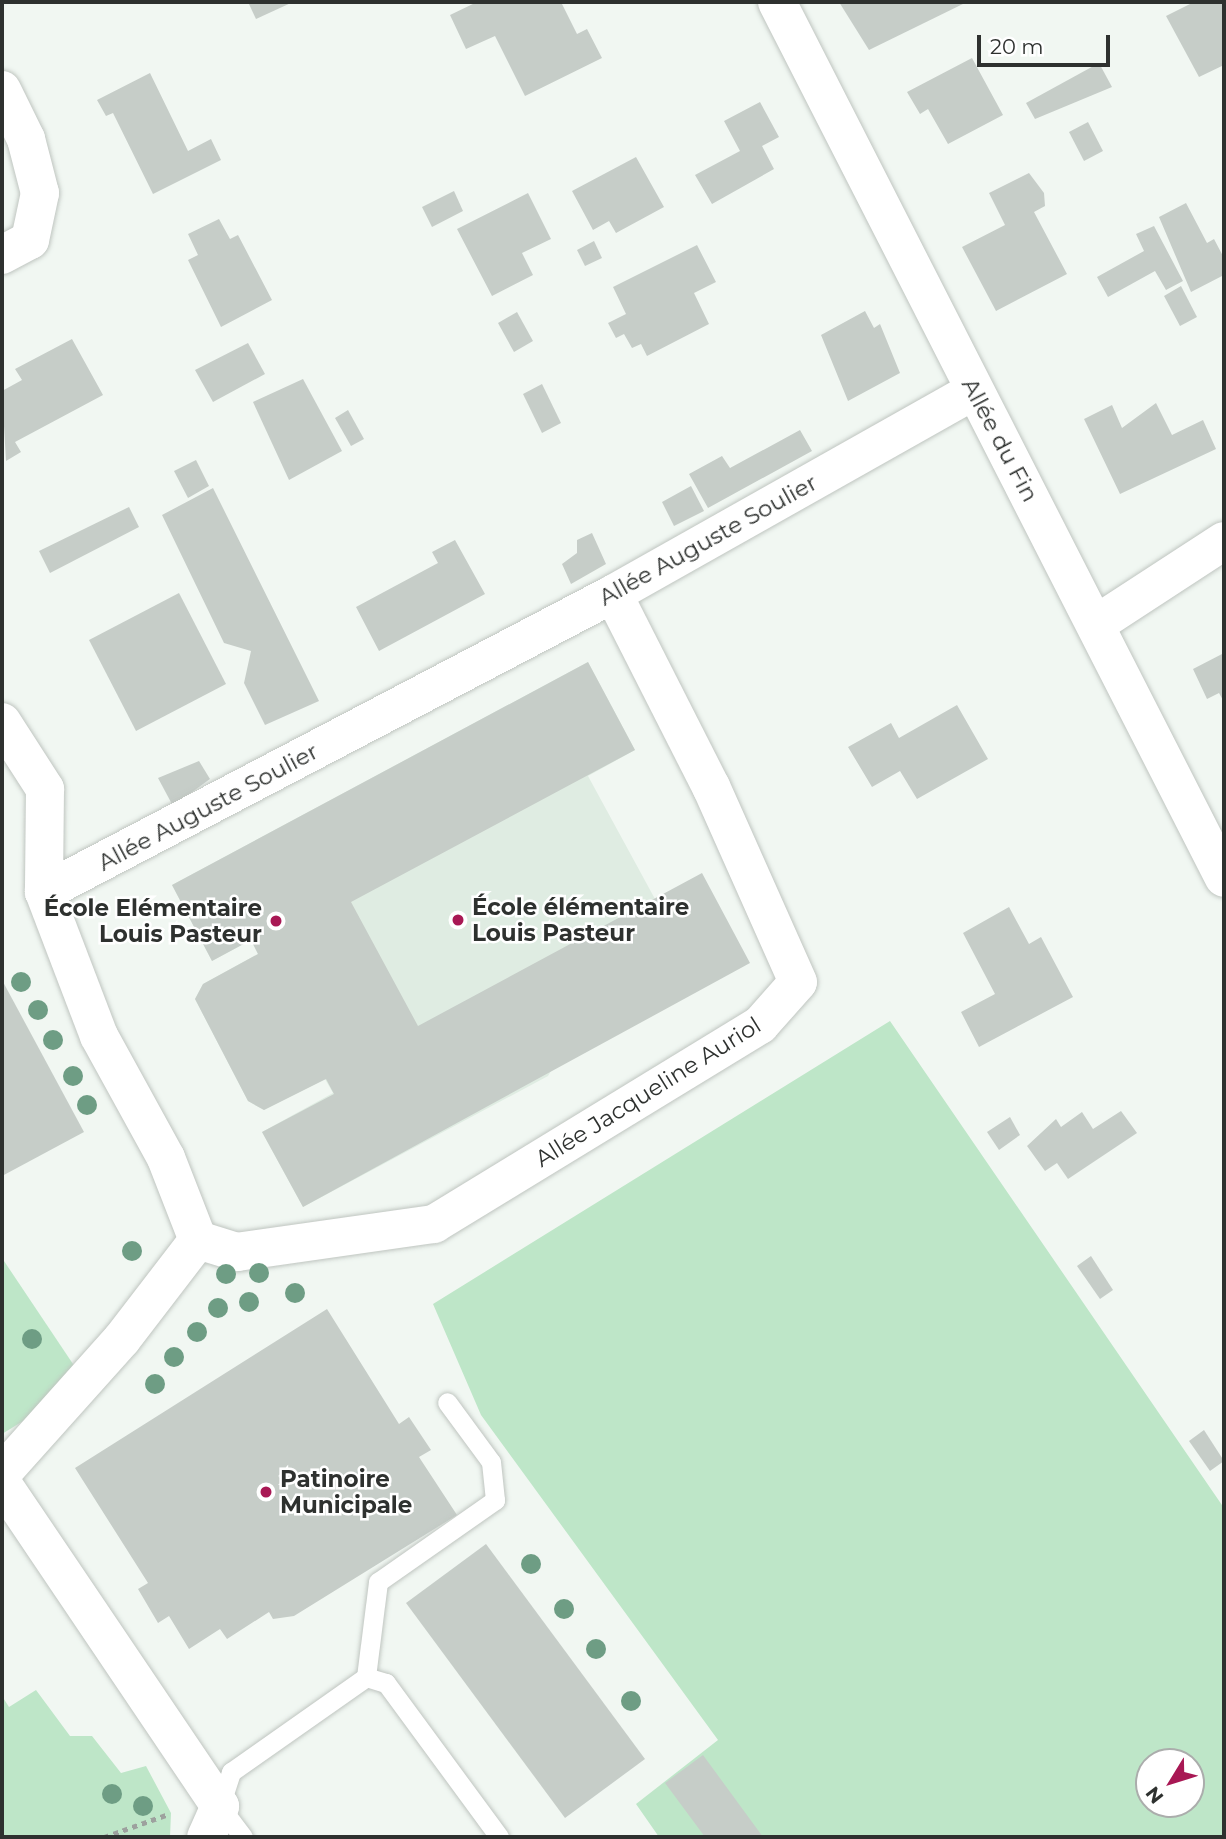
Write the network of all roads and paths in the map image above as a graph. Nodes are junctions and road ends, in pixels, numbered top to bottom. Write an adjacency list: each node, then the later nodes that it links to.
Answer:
1 (777, 2): 4 (street, Allée du Fin)
2 (2, 90): 3 (street)
3 (2, 255)
4 (973, 391): 6 (street, Allée Auguste Soulier); 7 (street, Allée du Fin)
5 (1224, 541): 7 (street)
6 (612, 594): 10 (street, Allée Auguste Soulier); 11 (street, Allée Jacqueline Auriol)
7 (1098, 623): 9 (street, Allée du Fin)
8 (2, 722): 10 (street)
9 (1224, 878)
10 (44, 892): 11 (street)
11 (198, 1240): 13 (street)
12 (447, 1402): 15 (lane)
13 (2, 1473)
14 (2, 1483): 16 (street)
15 (366, 1677): 16 (lane); 19 (lane)
16 (213, 1822): 17 (path); 18 (lane)
17 (104, 1837)
18 (243, 1837)
19 (499, 1837)

